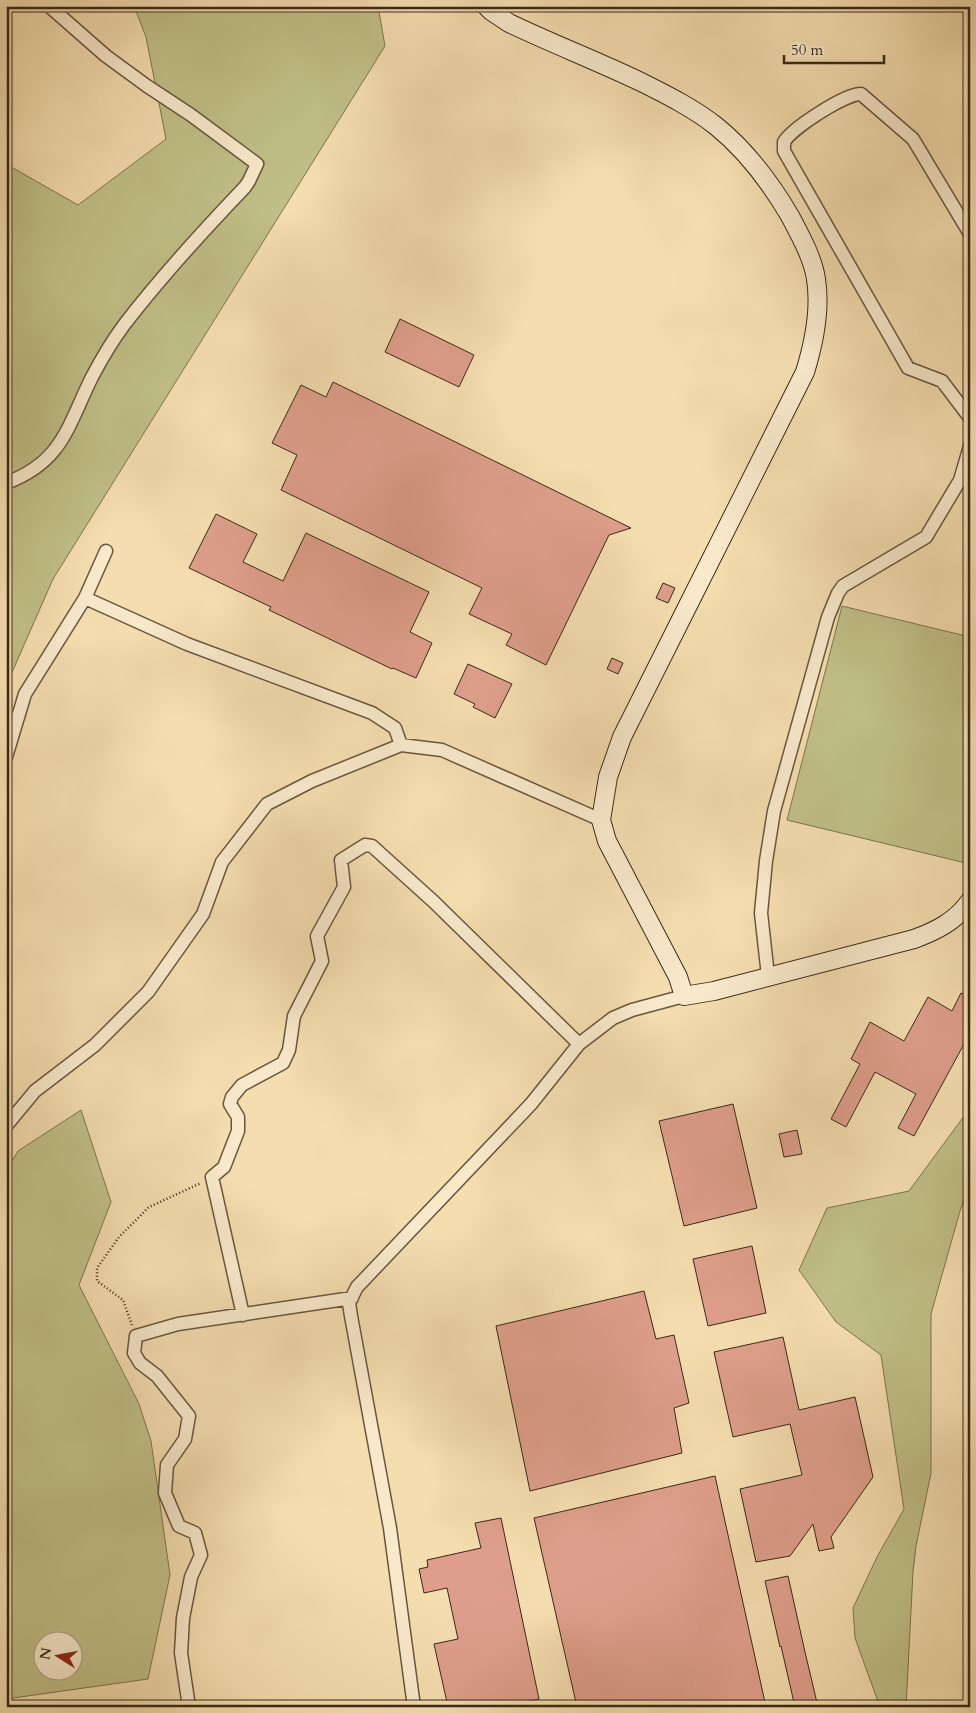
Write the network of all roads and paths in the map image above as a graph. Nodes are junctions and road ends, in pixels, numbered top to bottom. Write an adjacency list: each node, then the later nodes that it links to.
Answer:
1 (49, 6): 6 (street)
2 (486, 6): 11 (street)
3 (970, 234): 4 (street)
4 (970, 418)
5 (970, 446): 13 (street)
6 (6, 483)
7 (106, 551): 8 (street)
8 (85, 598): 9 (street); 10 (street)
9 (402, 745): 11 (street); 16 (street)
10 (6, 757)
11 (601, 820): 14 (street)
12 (970, 901): 13 (street)
13 (768, 976): 14 (street)
14 (684, 996): 15 (street)
15 (579, 1044): 17 (street); 18 (street)
16 (6, 1126)
17 (212, 1177): 19 (street); 20 (path)
18 (352, 1298): 19 (street); 22 (street)
19 (243, 1315): 20 (street)
20 (136, 1336): 21 (street)
21 (189, 1707)
22 (414, 1707)

